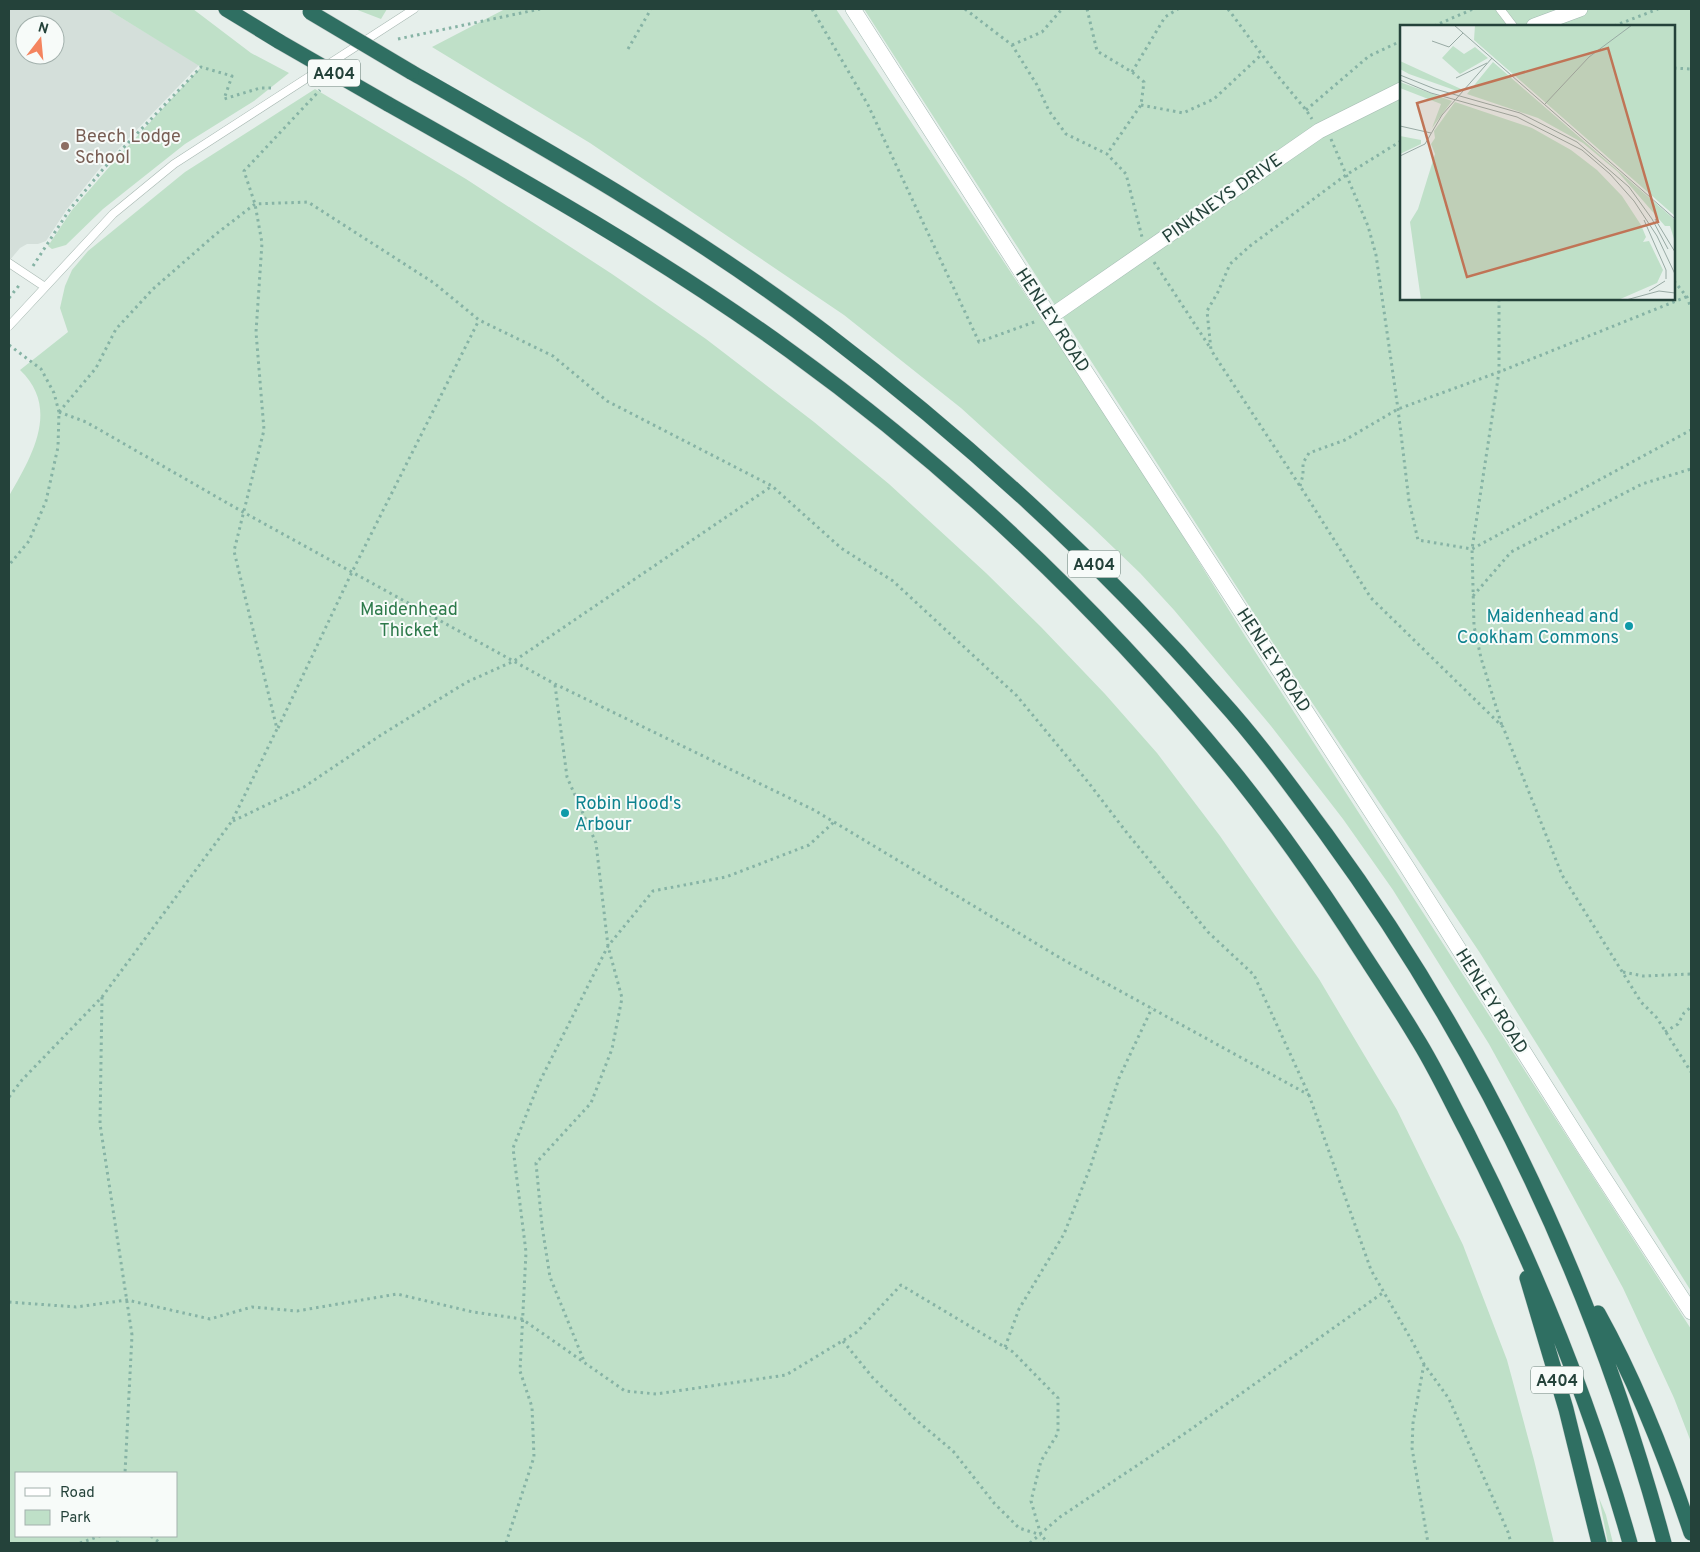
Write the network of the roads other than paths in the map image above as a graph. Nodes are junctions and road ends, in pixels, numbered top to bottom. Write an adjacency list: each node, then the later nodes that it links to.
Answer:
1 (226, 9): 14 (highway, A404, bridge)
2 (414, 9): 11 (lane)
3 (853, 9): 12 (street, HENLEY ROAD)
4 (1500, 9): 7 (lane)
5 (1580, 9): 8 (street)
6 (306, 11): 15 (highway, A404, bridge)
7 (1512, 25)
8 (1537, 25)
9 (1400, 90): 12 (street, PINKNEYS DRIVE)
10 (9, 263): 11 (lane)
11 (45, 287): 13 (lane)
12 (1050, 316): 16 (street, HENLEY ROAD)
13 (9, 326)
14 (1510, 1219): 18 (highway, A404); 19 (highway)
15 (1567, 1258): 17 (highway, A404); 20 (highway)
16 (1691, 1312)
17 (1691, 1533)
18 (1599, 1543)
19 (1630, 1543)
20 (1664, 1543)

